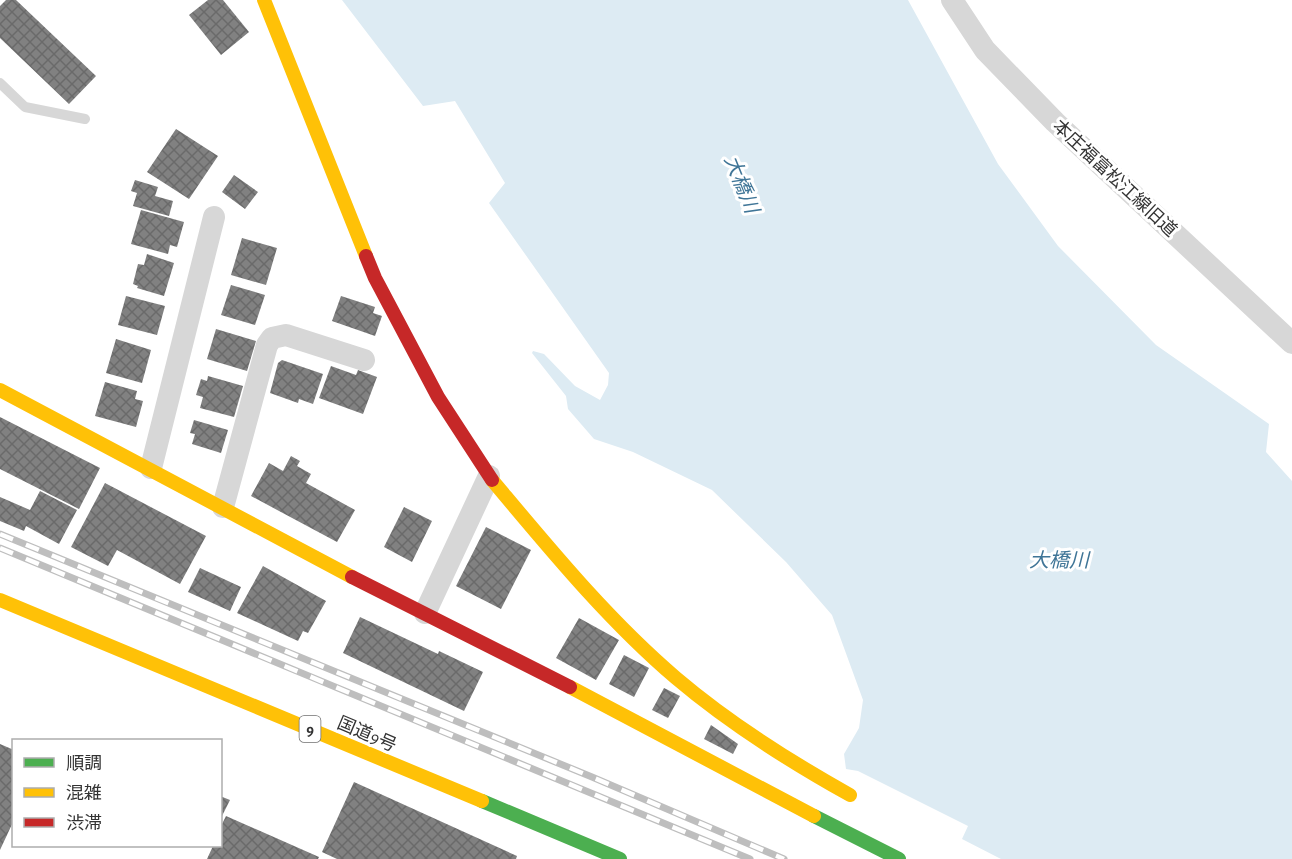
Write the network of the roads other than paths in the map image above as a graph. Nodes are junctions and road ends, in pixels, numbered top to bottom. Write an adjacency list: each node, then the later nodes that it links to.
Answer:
1 (264, 0): 10 (main road)
2 (952, 0): 6 (street, 本庄福富松江線旧道)
3 (0, 83): 4 (lane)
4 (85, 119)
5 (214, 217): 9 (street)
6 (1292, 343)
7 (364, 360): 11 (street)
8 (0, 390): 9 (main road)
9 (151, 468): 11 (main road)
10 (489, 476): 13 (street); 14 (main road)
11 (223, 507): 13 (main road)
12 (0, 600): 15 (main road, 国道9号 / 9)
13 (425, 613): 16 (main road)
14 (850, 795)
15 (620, 859)
16 (899, 859)

